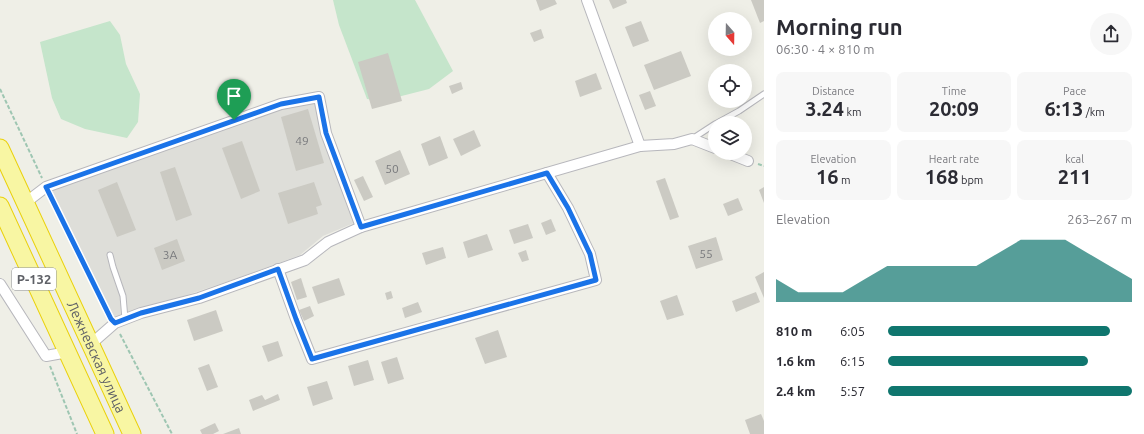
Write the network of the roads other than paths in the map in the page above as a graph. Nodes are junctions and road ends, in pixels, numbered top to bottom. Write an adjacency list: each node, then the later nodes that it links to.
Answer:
1 (587, 0): 7 (street)
2 (764, 94): 3 (lane)
3 (730, 116)
4 (708, 129): 5 (lane)
5 (692, 139): 6 (street); 7 (street)
6 (708, 145)
7 (640, 146): 9 (street)
8 (0, 148): 10 (highway, Лежневская улица / Р-132)
9 (547, 173): 12 (street); 14 (street)
10 (25, 203): 12 (street); 17 (highway, Лежневская улица / Р-132)
11 (0, 206): 18 (highway, Лежневская улица / Р-132)
12 (361, 227): 14 (street)
13 (110, 255): 16 (lane)
14 (278, 269): 16 (street)
15 (0, 284): 18 (street)
16 (125, 319): 17 (street)
17 (91, 344): 20 (highway, Лежневская улица / Р-132)
18 (68, 352): 19 (highway, Лежневская улица / Р-132)
19 (105, 434)
20 (132, 434)

